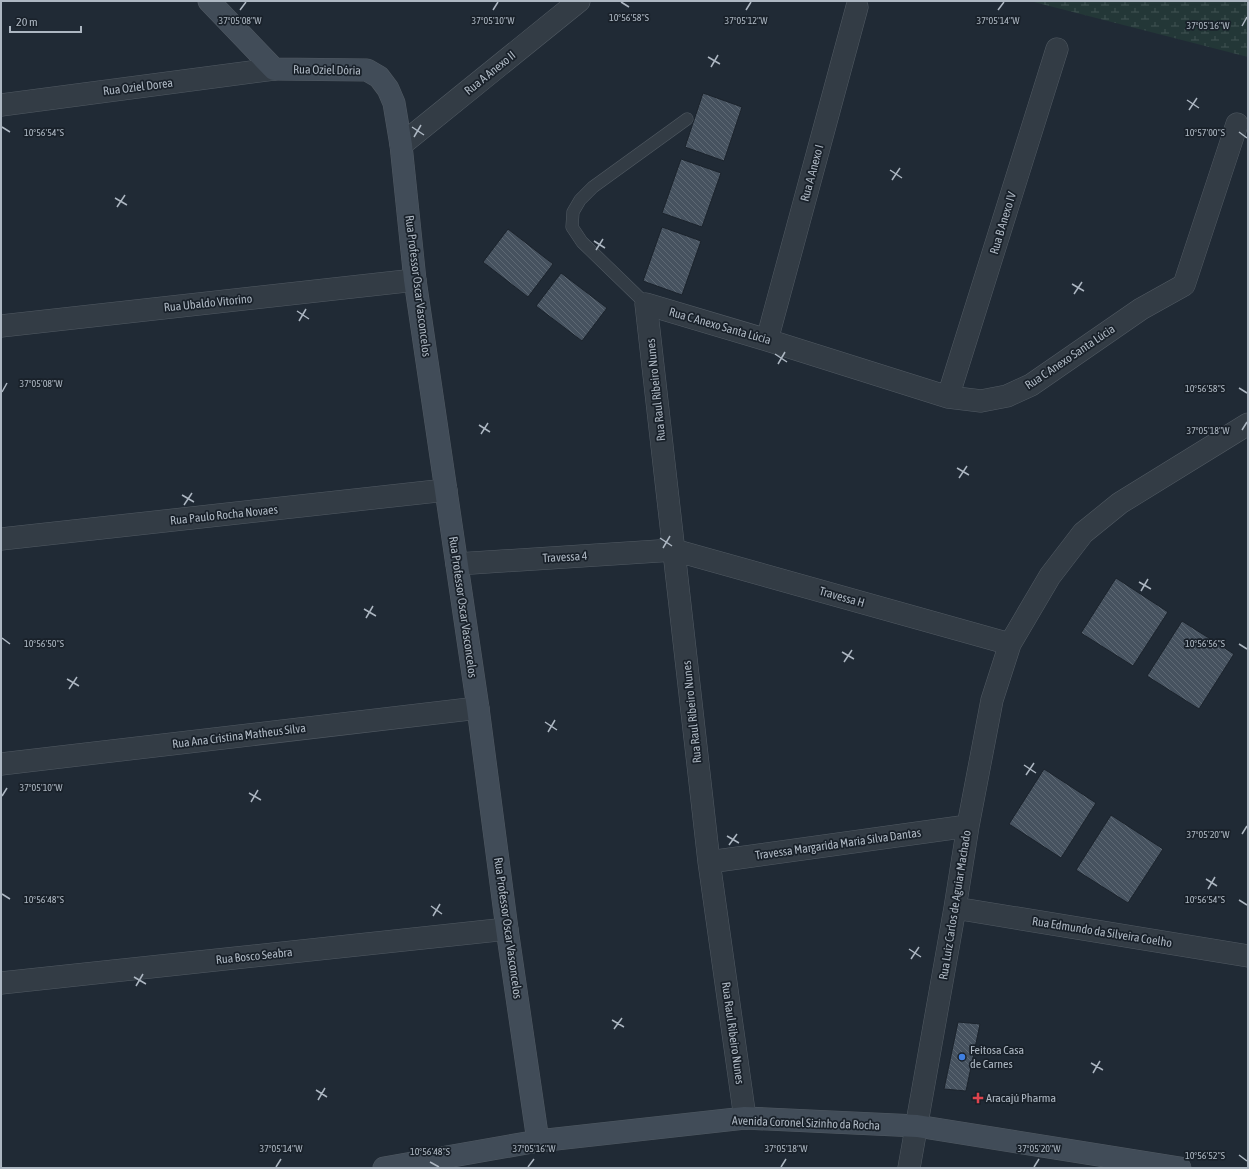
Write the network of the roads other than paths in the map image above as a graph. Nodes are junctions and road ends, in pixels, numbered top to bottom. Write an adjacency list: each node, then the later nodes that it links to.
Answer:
1 (210, 1): 5 (street)
2 (579, 1): 10 (street, Rua A Anexo II)
3 (857, 7): 14 (street, Rua A Anexo I)
4 (1057, 49): 15 (street, Rua B Anexo IV)
5 (274, 69): 6 (street, Rua Oziel Dória); 7 (street, Rua Oziel Dorea)
6 (379, 77): 10 (street, Rua Professor Oscar Vasconcelos)
7 (1, 105)
8 (687, 119): 12 (lane)
9 (1237, 124): 15 (street, Rua C Anexo Santa Lúcia)
10 (401, 145): 11 (street, Rua Professor Oscar Vasconcelos)
11 (415, 280): 13 (street, Rua Ubaldo Vitorino); 17 (street, Rua Professor Oscar Vasconcelos)
12 (646, 304): 14 (street, Rua C Anexo Santa Lúcia); 19 (street, Rua Raul Ribeiro Nunes)
13 (1, 326)
14 (767, 340): 15 (street, Rua C Anexo Santa Lúcia)
15 (948, 397)
16 (1248, 424): 21 (street, Rua Luiz Carlos de Aguiar Machado)
17 (446, 490): 18 (street, Rua Paulo Rocha Novaes); 20 (street, Rua Professor Oscar Vasconcelos)
18 (1, 539)
19 (674, 550): 20 (street, Travessa 4); 21 (street, Travessa H); 25 (street, Rua Raul Ribeiro Nunes)
20 (457, 564): 22 (street, Rua Professor Oscar Vasconcelos)
21 (1010, 644): 24 (street, Rua Luiz Carlos de Aguiar Machado)
22 (478, 708): 23 (street, Rua Ana Cristina Matheus Silva); 27 (street, Rua Professor Oscar Vasconcelos)
23 (1, 764)
24 (968, 826): 25 (street, Travessa Margarida Maria Silva Dantas); 26 (street, Rua Luiz Carlos de Aguiar Machado)
25 (709, 862): 30 (street, Rua Raul Ribeiro Nunes)
26 (955, 908): 28 (street, Rua Edmundo da Silveira Coelho); 31 (street, Rua Luiz Carlos de Aguiar Machado)
27 (507, 929): 29 (street, Rua Bosco Seabra); 32 (street, Rua Professor Oscar Vasconcelos)
28 (1248, 956)
29 (1, 983)
30 (745, 1118): 31 (street, Avenida Coronel Sizinho da Rocha); 32 (street, Avenida Coronel Sizinho da Rocha)
31 (918, 1126): 34 (street, Rua Luiz Carlos de Aguiar Machado); 35 (street, Avenida Coronel Sizinho da Rocha)
32 (538, 1141): 33 (street, Avenida Coronel Sizinho da Rocha)
33 (384, 1168)
34 (909, 1168)
35 (1180, 1168)

